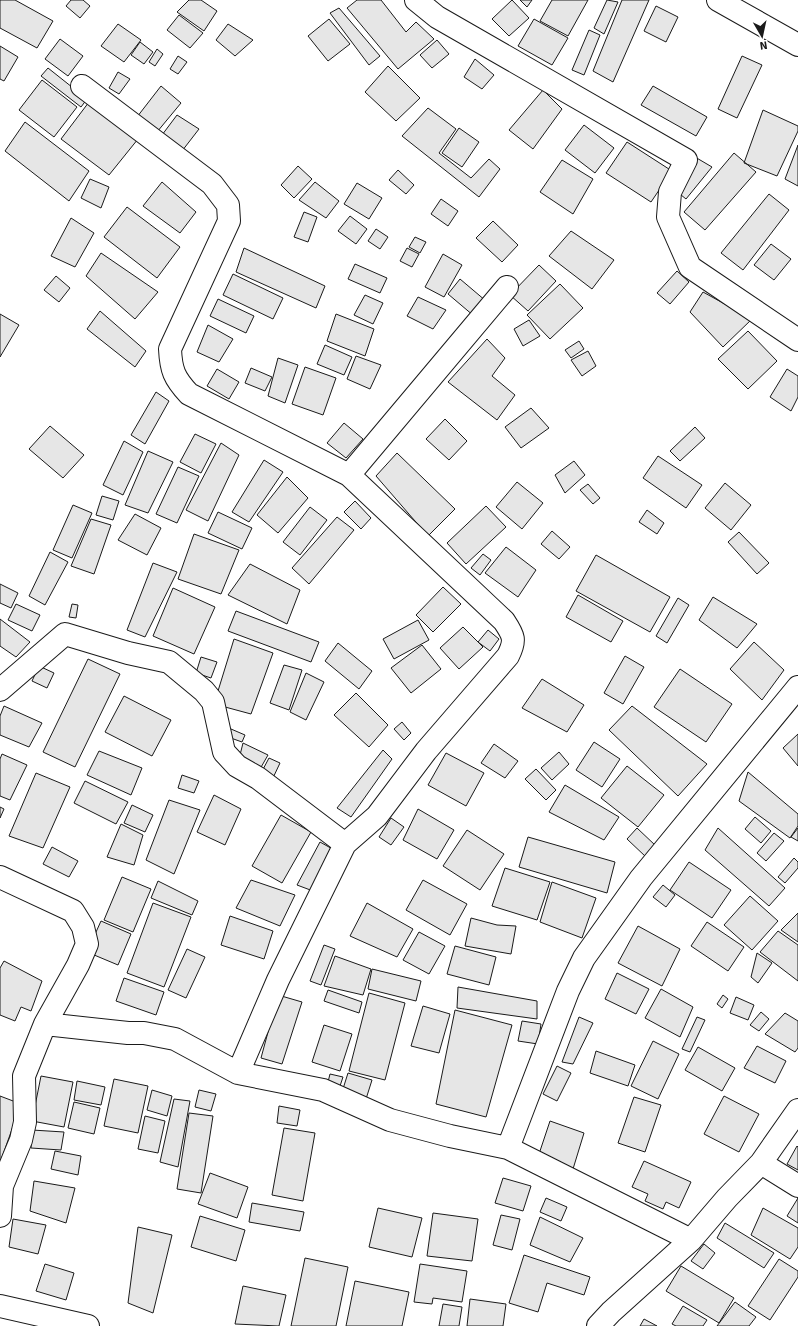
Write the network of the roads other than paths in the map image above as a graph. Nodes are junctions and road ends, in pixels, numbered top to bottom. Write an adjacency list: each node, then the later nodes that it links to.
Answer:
1 (416, 0): 6 (street)
2 (718, 0): 3 (street)
3 (798, 45)
4 (82, 86): 7 (street)
5 (507, 287): 7 (street)
6 (798, 340)
7 (349, 475): 10 (street)
8 (798, 687): 15 (street)
9 (0, 690): 10 (street)
10 (345, 844): 13 (street)
11 (0, 877): 12 (street)
12 (46, 1024): 13 (street); 17 (street)
13 (238, 1073): 15 (street)
14 (798, 1110): 16 (street)
15 (508, 1148): 20 (street)
16 (762, 1163): 18 (street); 20 (street)
17 (1, 1185): 19 (street)
18 (798, 1186)
19 (0, 1216)
20 (691, 1240): 23 (street)
21 (0, 1306): 22 (street)
22 (88, 1326)
23 (598, 1326)

